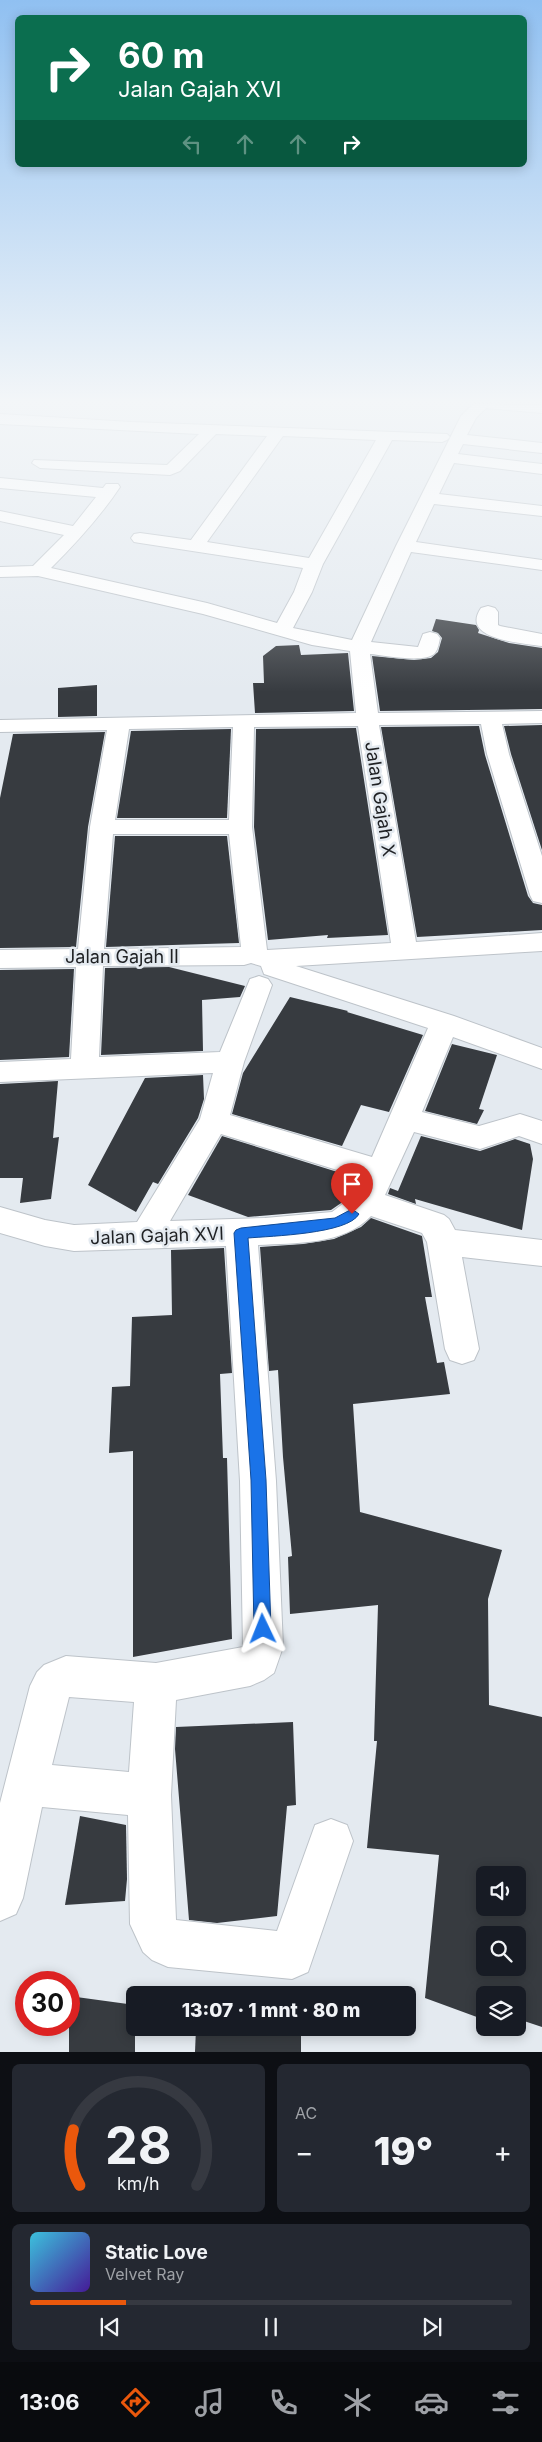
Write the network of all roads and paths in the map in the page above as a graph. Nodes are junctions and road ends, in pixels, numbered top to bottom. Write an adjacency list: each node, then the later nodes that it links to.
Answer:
1 (102, 500): 8 (street)
2 (229, 500): 10 (street)
3 (350, 500): 12 (street)
4 (428, 500): 11 (street)
5 (444, 500): 6 (street)
6 (542, 511)
7 (0, 516): 8 (street)
8 (77, 532): 14 (street)
9 (140, 538): 10 (street)
10 (196, 546): 12 (street)
11 (405, 546): 13 (street); 20 (street)
12 (314, 564): 17 (street)
13 (542, 565)
14 (38, 571): 15 (street); 17 (street)
15 (0, 572)
16 (488, 612): 19 (street)
17 (282, 631): 20 (street)
18 (430, 638): 20 (street)
19 (542, 640)
20 (359, 647): 24 (street, Jalan Gajah X)
21 (490, 718): 22 (street); 24 (street); 29 (street)
22 (542, 718)
23 (244, 721): 24 (street); 25 (street); 27 (street)
24 (368, 721): 31 (street, Jalan Gajah X)
25 (119, 723): 26 (street); 28 (street)
26 (0, 726)
27 (240, 827): 28 (street); 34 (street)
28 (102, 828): 32 (street)
29 (542, 895)
30 (542, 942): 31 (street)
31 (405, 951): 34 (street)
32 (90, 957): 33 (street, Jalan Gajah II); 34 (street, Jalan Gajah II); 38 (street)
33 (0, 959)
34 (260, 965): 35 (street); 37 (street)
35 (444, 1023): 36 (street); 40 (street, Jalan Gajah XVI)
36 (542, 1059)
37 (230, 1062): 38 (street); 41 (street)
38 (84, 1070): 39 (street)
39 (0, 1072)
40 (406, 1118): 42 (street); 43 (street, Jalan Gajah XVI)
41 (214, 1121): 43 (street); 47 (street)
42 (542, 1132)
43 (381, 1172): 44 (street, Jalan Gajah XVI)
44 (365, 1201): 46 (street, Jalan Gajah XVI); 48 (street)
45 (0, 1220): 47 (street, Jalan Gajah XVI)
46 (241, 1233): 47 (street, Jalan Gajah XVI); 51 (street)
47 (146, 1234)
48 (443, 1242): 49 (street); 50 (street)
49 (542, 1253)
50 (462, 1349)
51 (156, 1683): 52 (street); 53 (street)
52 (26, 1784): 53 (street); 55 (street)
53 (149, 1795): 54 (street)
54 (331, 1841)
55 (0, 1898)

